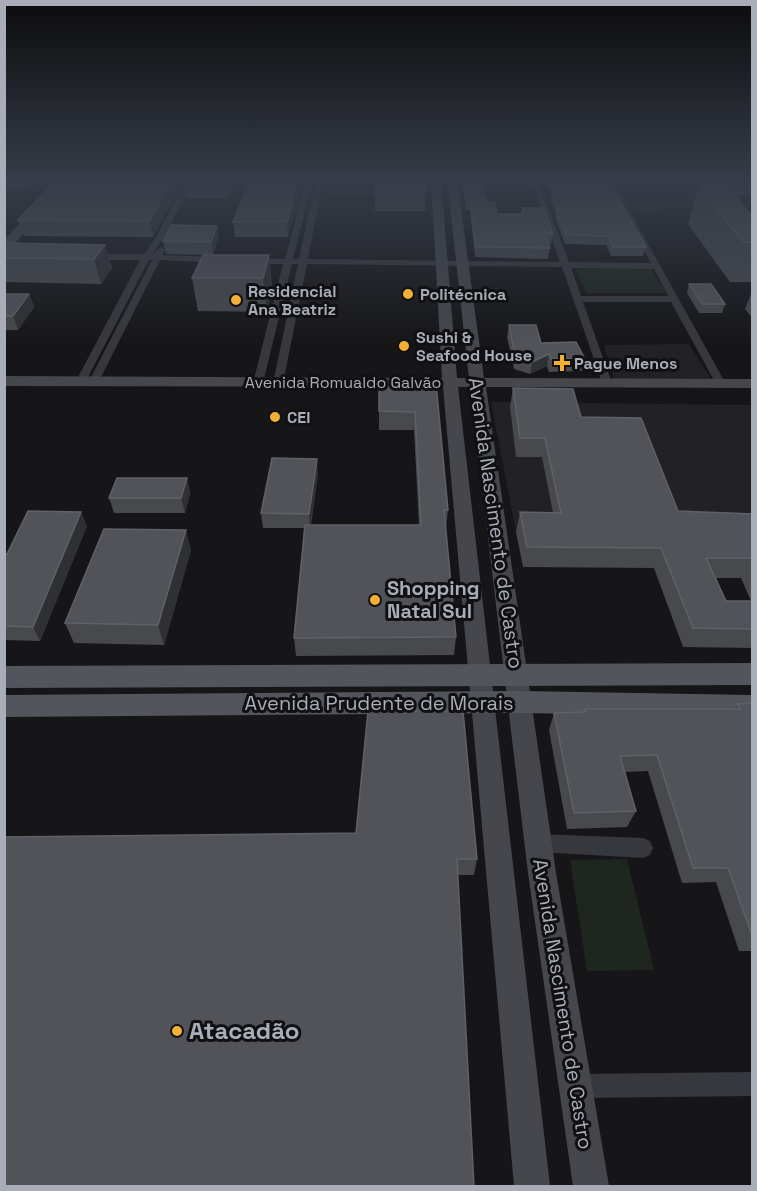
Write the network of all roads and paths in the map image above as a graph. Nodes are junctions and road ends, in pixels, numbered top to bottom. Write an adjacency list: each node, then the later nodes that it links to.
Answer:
1 (163, 235): 12 (street)
2 (165, 235): 13 (street)
3 (440, 235): 18 (main road, Avenida Nascimento de Castro)
4 (459, 235): 19 (main road, Avenida Nascimento de Castro)
5 (555, 235): 20 (street)
6 (640, 235): 21 (street)
7 (296, 236): 8 (street); 16 (street)
8 (308, 237): 17 (street)
9 (4, 256): 10 (street)
10 (15, 256)
11 (83, 260): 12 (street)
12 (143, 260): 13 (street); 25 (street)
13 (157, 260): 14 (street); 25 (street)
14 (232, 260)
15 (244, 261): 16 (street)
16 (289, 261): 17 (street); 26 (street)
17 (304, 261): 18 (street); 27 (street)
18 (442, 263): 19 (street); 32 (main road, Avenida Nascimento de Castro)
19 (463, 264): 20 (street); 31 (main road, Avenida Nascimento de Castro)
20 (567, 266): 21 (street); 22 (street)
21 (657, 266): 23 (street)
22 (579, 299): 23 (street); 28 (street)
23 (675, 299): 30 (street)
24 (4, 381): 25 (main road, Avenida Romualdo Galvão)
25 (88, 381): 26 (main road, Avenida Romualdo Galvão)
26 (258, 383): 27 (main road, Avenida Romualdo Galvão)
27 (278, 383): 32 (main road, Avenida Romualdo Galvão)
28 (607, 383): 30 (main road, Avenida Romualdo Galvão); 31 (main road, Avenida Romualdo Galvão)
29 (753, 383): 30 (main road, Avenida Romualdo Galvão)
30 (721, 384)
31 (478, 387): 32 (main road, Avenida Romualdo Galvão); 34 (main road, Avenida Romualdo Galvão); 36 (main road, Avenida Nascimento de Castro)
32 (450, 388): 33 (main road, Avenida Romualdo Galvão); 35 (main road, Avenida Nascimento de Castro)
33 (4, 392)
34 (753, 393)
35 (459, 460): 36 (main road); 38 (main road, Avenida Nascimento de Castro)
36 (492, 501): 37 (main road, Avenida Nascimento de Castro)
37 (497, 536): 38 (main road); 41 (main road, Avenida Nascimento de Castro)
38 (472, 584): 42 (main road, Avenida Nascimento de Castro)
39 (753, 674): 41 (main road, Avenida Prudente de Morais)
40 (4, 677): 42 (main road, Avenida Prudente de Morais)
41 (519, 688): 42 (main road, Avenida Prudente de Morais); 44 (main road, Avenida Prudente de Morais); 45 (main road, Avenida Nascimento de Castro)
42 (482, 689): 43 (main road, Avenida Prudente de Morais); 49 (main road, Avenida Nascimento de Castro)
43 (4, 706)
44 (753, 706)
45 (538, 843): 46 (street); 48 (main road, Avenida Nascimento de Castro)
46 (643, 848)
47 (753, 1084): 48 (street)
48 (577, 1086): 50 (main road, Avenida Nascimento de Castro)
49 (532, 1186)
50 (591, 1186)

